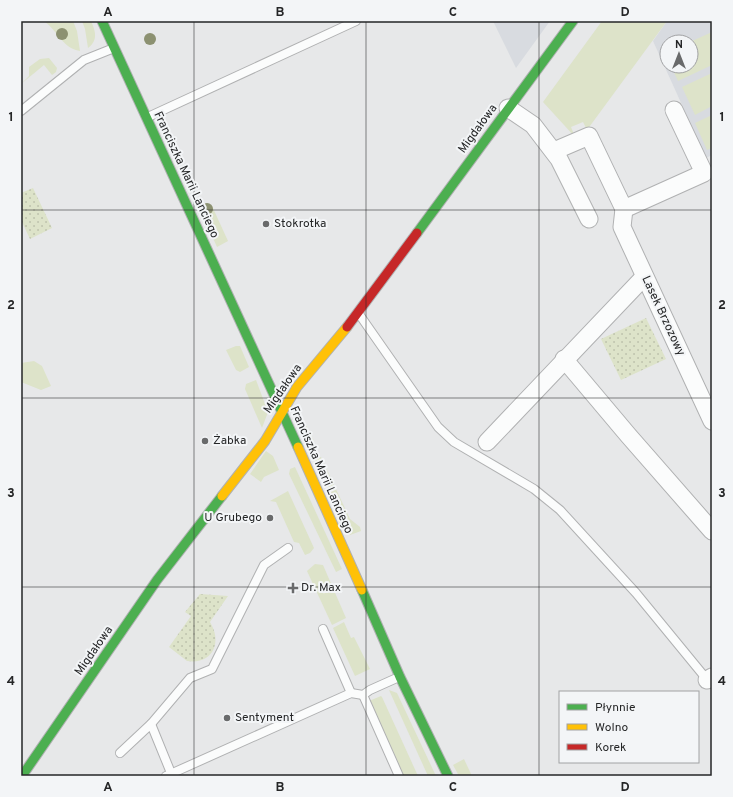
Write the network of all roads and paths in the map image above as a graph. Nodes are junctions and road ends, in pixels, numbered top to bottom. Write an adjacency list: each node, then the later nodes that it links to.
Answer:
1 (102, 21): 4 (street, Franciszka Marii Lanciego)
2 (356, 21): 8 (lane)
3 (573, 21): 5 (street, Migdałowa)
4 (114, 48): 7 (lane); 8 (street, Franciszka Marii Lanciego)
5 (508, 108): 9 (street); 13 (street, Migdałowa)
6 (674, 110): 10 (street)
7 (21, 111)
8 (146, 118): 15 (street, Franciszka Marii Lanciego)
9 (554, 151): 10 (street); 11 (street)
10 (624, 209): 12 (street, Lasek Brzozowy)
11 (589, 219)
12 (644, 277): 14 (street); 16 (street, Lasek Brzozowy)
13 (358, 313): 15 (street, Migdałowa); 22 (lane)
14 (564, 359): 17 (street); 18 (street)
15 (281, 411): 21 (street, Franciszka Marii Lanciego); 28 (street, Migdałowa)
16 (712, 421)
17 (487, 442)
18 (712, 531)
19 (288, 548): 25 (lane)
20 (323, 629): 23 (lane)
21 (400, 677): 24 (lane); 30 (street, Franciszka Marii Lanciego)
22 (710, 681)
23 (351, 693): 24 (lane); 27 (lane)
24 (363, 695): 29 (lane)
25 (151, 724): 26 (lane); 27 (lane)
26 (120, 753)
27 (169, 774)
28 (22, 776)
29 (399, 776)
30 (448, 776)

